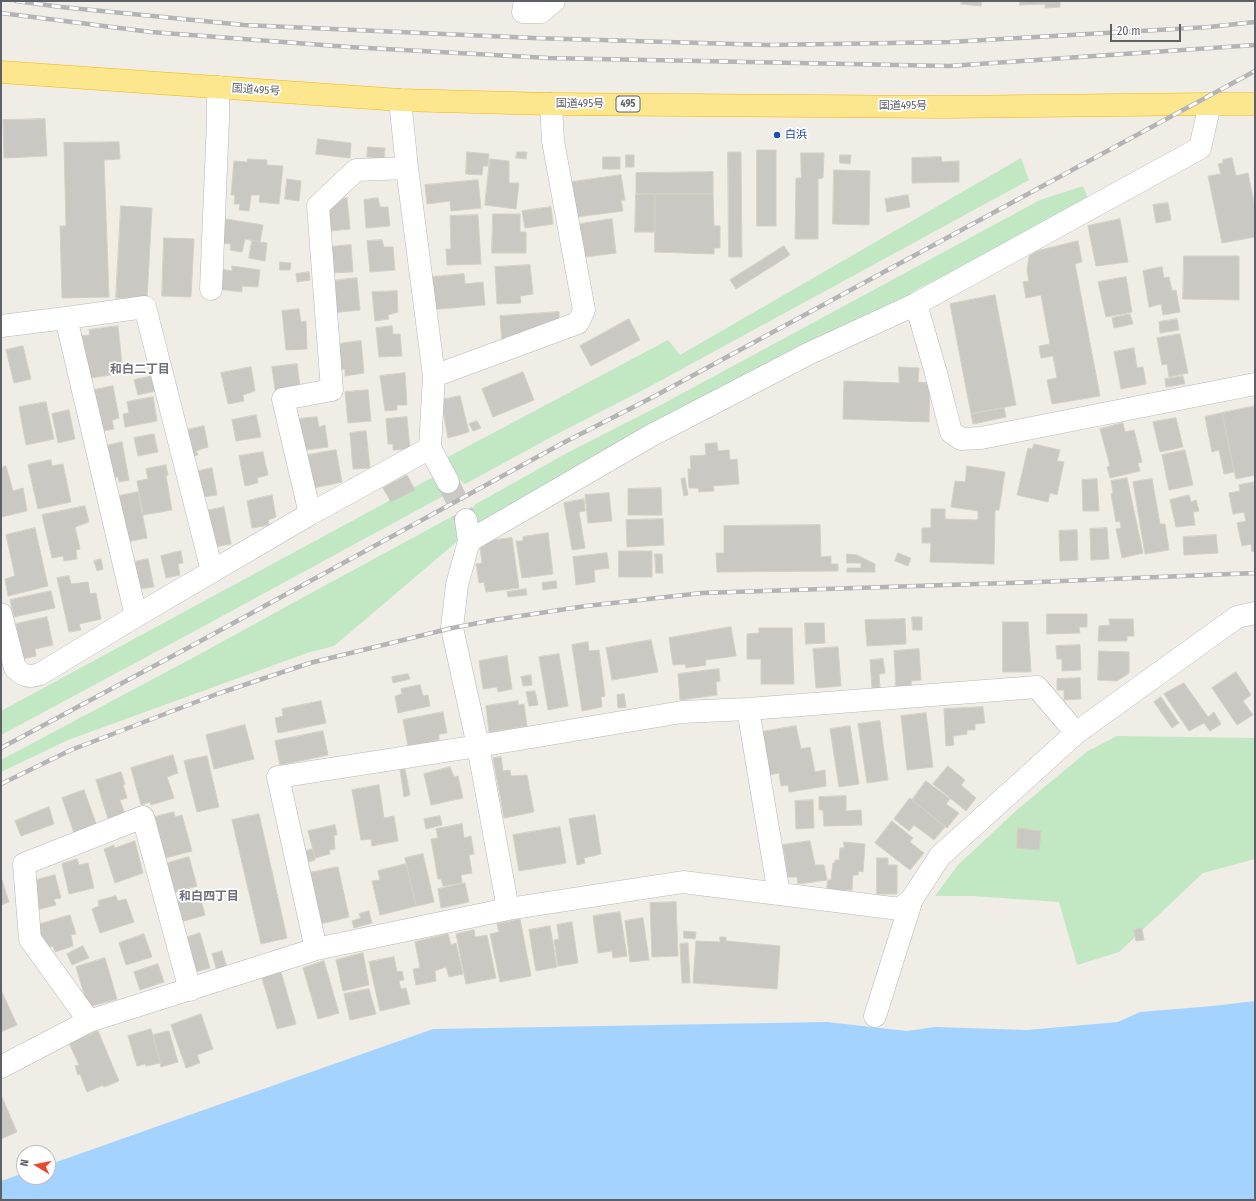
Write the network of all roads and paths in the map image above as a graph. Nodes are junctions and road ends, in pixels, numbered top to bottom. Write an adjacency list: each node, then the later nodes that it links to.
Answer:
1 (525, 1): 2 (street)
2 (554, 1)
3 (1, 72): 4 (highway, 国道495号 / 495)
4 (218, 87): 5 (highway, 国道495号 / 495); 10 (street)
5 (400, 100): 6 (highway, 国道495号 / 495); 9 (street)
6 (551, 104): 7 (highway, 国道495号 / 495); 14 (street)
7 (1210, 104): 8 (highway, 国道495号 / 495); 11 (street)
8 (1255, 104)
9 (407, 168): 14 (street); 18 (street)
10 (211, 289)
11 (916, 304): 15 (street); 20 (street)
12 (66, 318): 13 (street); 21 (street); 24 (street)
13 (1, 326)
14 (434, 376): 16 (street)
15 (1255, 384)
16 (430, 448): 17 (street); 18 (street)
17 (448, 482)
18 (310, 514): 21 (street)
19 (466, 520): 20 (street)
20 (469, 542): 27 (street)
21 (212, 572): 24 (street)
22 (1255, 613): 26 (street)
23 (1, 614): 24 (street)
24 (136, 616)
25 (748, 709): 26 (street); 27 (street); 28 (street)
26 (1076, 733): 29 (street)
27 (478, 746): 30 (street); 31 (street)
28 (779, 894): 29 (street); 30 (street)
29 (912, 899): 33 (street)
30 (508, 909): 31 (street)
31 (316, 949): 32 (street)
32 (190, 990): 34 (street); 34 (street)
33 (875, 1016)
34 (90, 1021): 35 (street)
35 (1, 1067)

